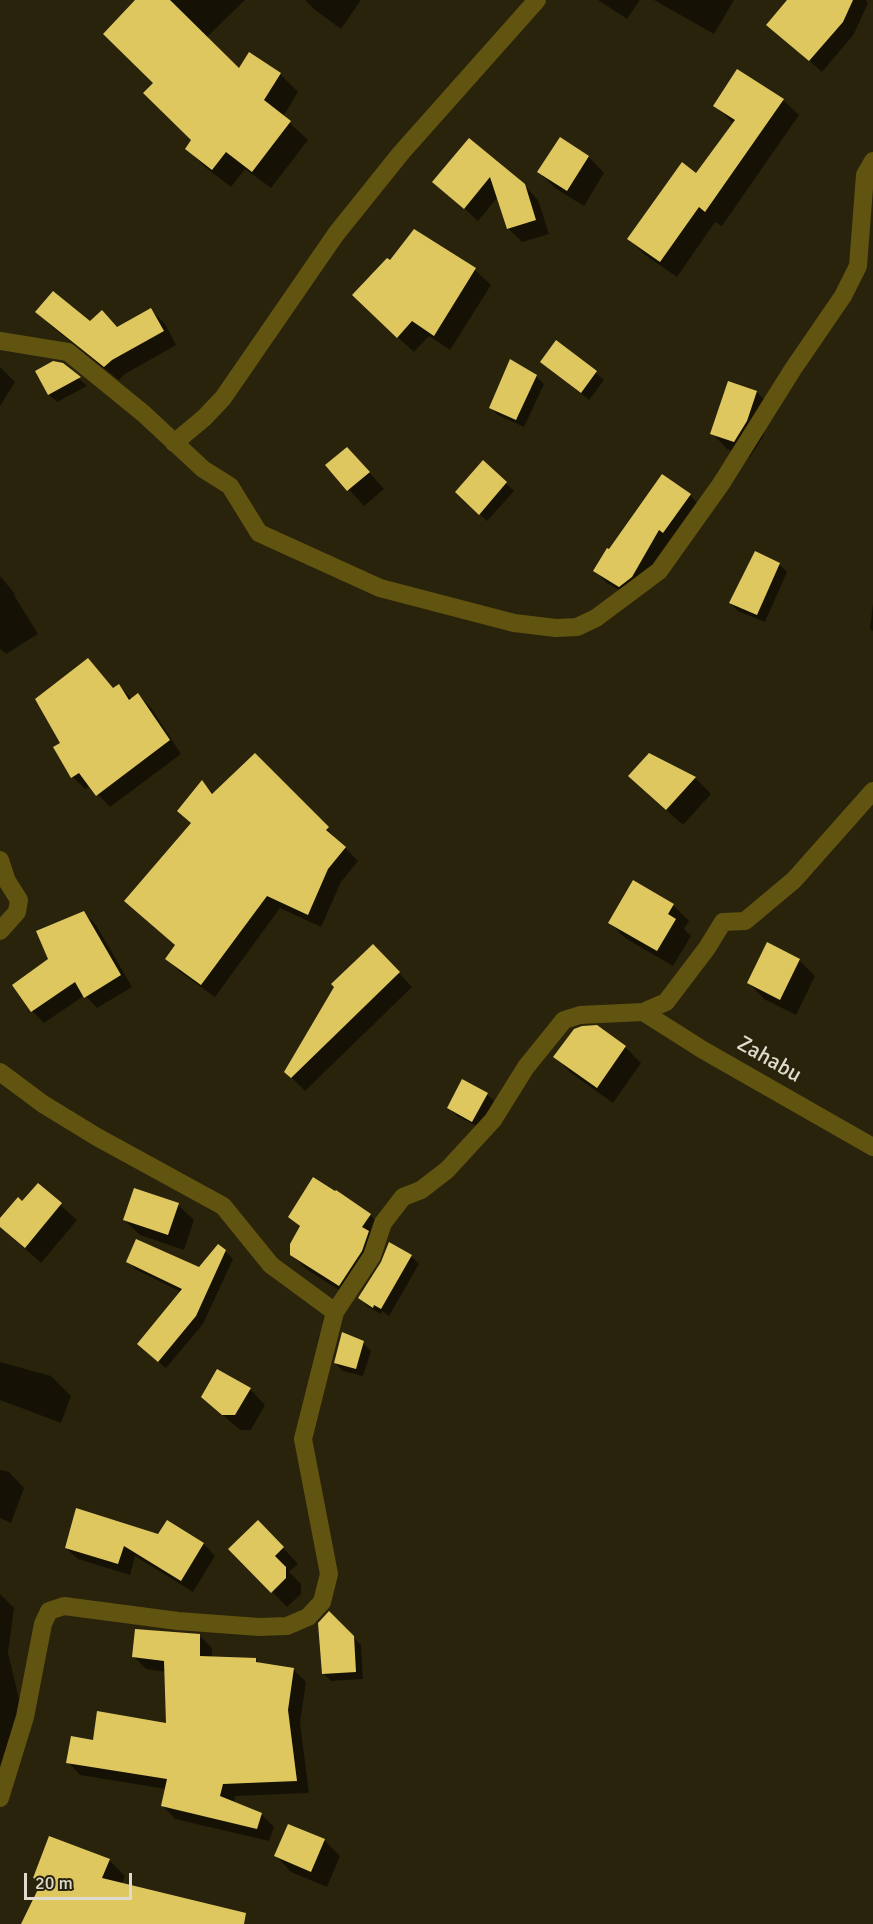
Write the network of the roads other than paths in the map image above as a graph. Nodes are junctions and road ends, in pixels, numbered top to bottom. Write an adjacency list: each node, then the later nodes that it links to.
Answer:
1 (537, 0): 4 (street)
2 (873, 161): 4 (street)
3 (0, 341): 4 (street)
4 (174, 443)
5 (873, 791): 8 (street)
6 (0, 860): 7 (street)
7 (0, 931)
8 (643, 1012): 10 (street, Zahabu); 11 (street)
9 (0, 1072): 11 (street)
10 (873, 1147)
11 (335, 1312): 12 (street)
12 (0, 1798)

